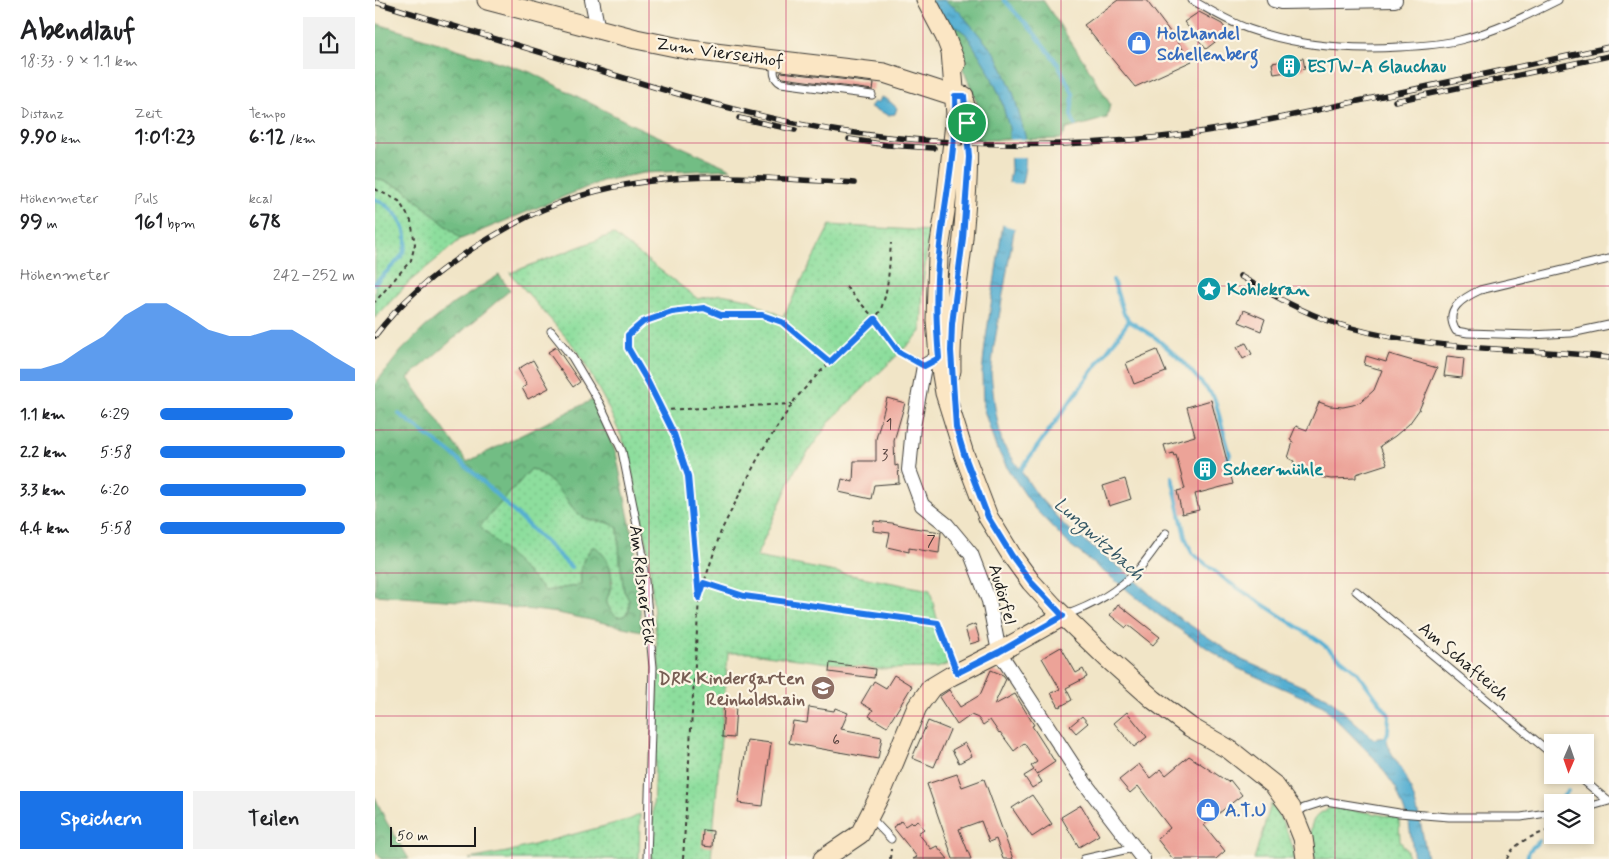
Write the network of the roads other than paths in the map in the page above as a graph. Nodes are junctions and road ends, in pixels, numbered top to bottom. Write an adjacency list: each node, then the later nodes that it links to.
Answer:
1 (487, 0): 8 (main road, Zum Vierseithof)
2 (592, 0): 8 (street)
3 (926, 0): 11 (main road)
4 (1192, 0): 7 (lane)
5 (1274, 0): 6 (street)
6 (1395, 0)
7 (1558, 0)
8 (598, 30): 9 (main road, Zum Vierseithof)
9 (775, 60): 10 (lane); 11 (main road, Zum Vierseithof)
10 (872, 95)
11 (960, 96): 15 (main road); 16 (main road)
12 (1609, 260): 13 (lane)
13 (1609, 326)
14 (551, 331): 30 (lane, Am Relsner Eck)
15 (931, 362): 16 (main road); 20 (street, Audörfel)
16 (956, 427): 19 (main road)
17 (1166, 533): 19 (lane)
18 (1356, 591): 21 (lane, Am Schafteich)
19 (1063, 616): 20 (main road); 26 (main road)
20 (999, 652): 27 (main road); 29 (street, Audörfel)
21 (1544, 748)
22 (1588, 784): 23 (lane)
23 (1609, 801): 24 (lane)
24 (1594, 805)
25 (1544, 813): 26 (lane)
26 (1293, 815): 34 (main road)
27 (869, 816): 28 (lane); 31 (main road)
28 (891, 839)
29 (1133, 848): 32 (lane); 33 (street, Audörfel)
30 (647, 859)
31 (823, 859)
32 (1084, 859)
33 (1143, 859)
34 (1306, 859)

